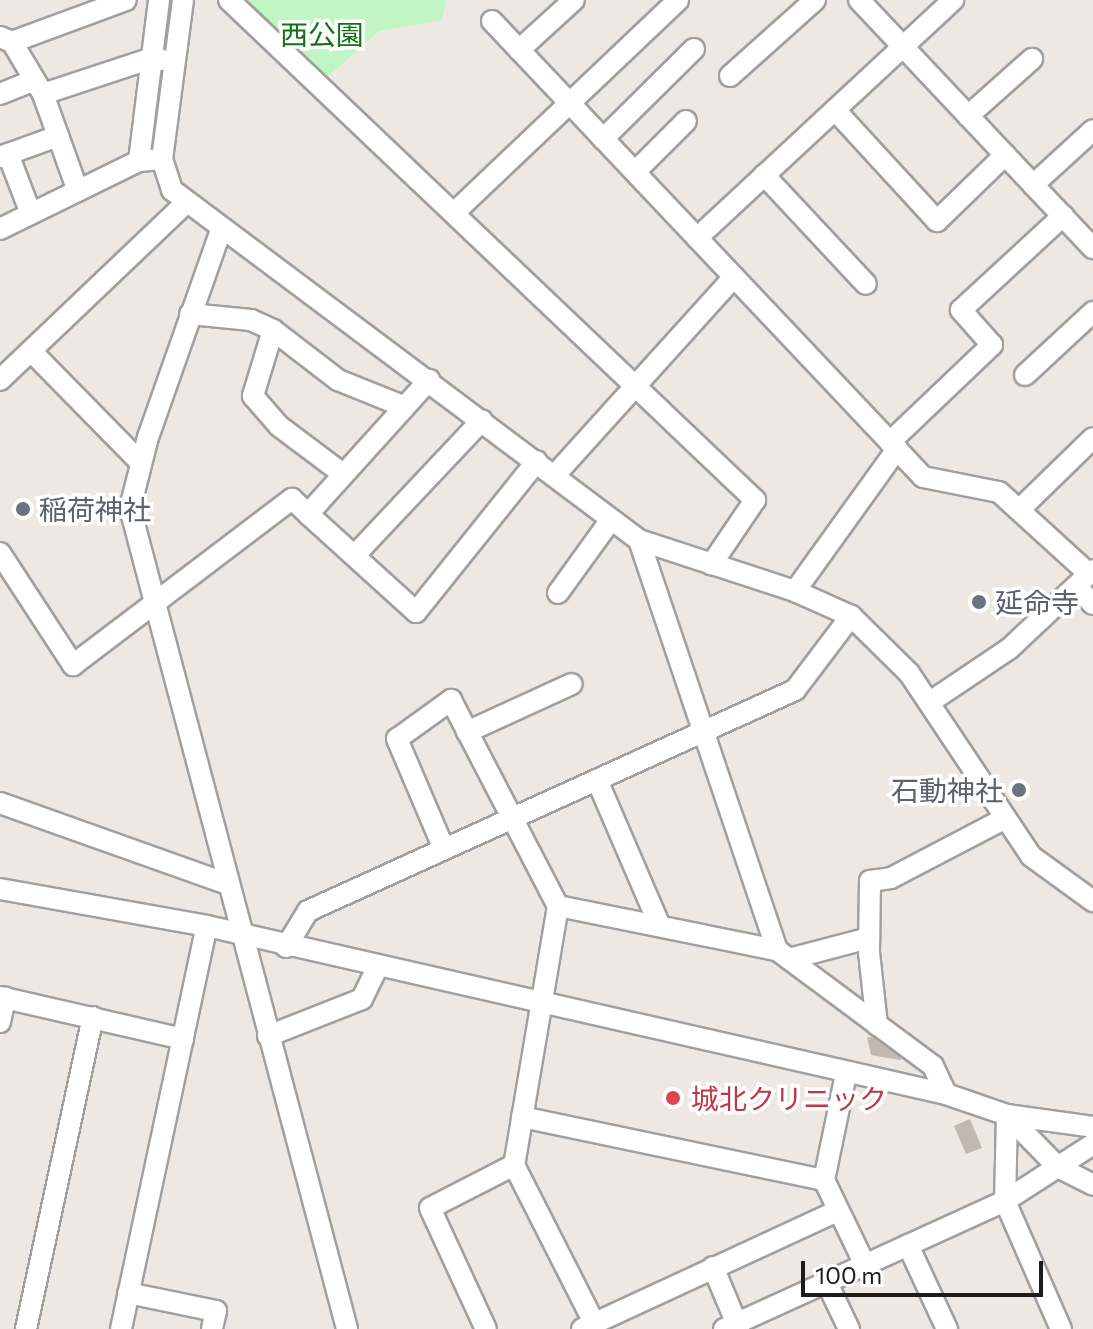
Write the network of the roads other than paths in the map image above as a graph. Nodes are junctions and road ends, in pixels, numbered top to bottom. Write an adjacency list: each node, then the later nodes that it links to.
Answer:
1 (126, 0): 11 (street)
2 (159, 0): 15 (street)
3 (183, 0): 17 (street)
4 (229, 0): 37 (street)
5 (574, 0): 14 (street)
6 (815, 0): 18 (street)
7 (859, 0): 12 (street)
8 (953, 0): 12 (street)
9 (669, 3): 21 (street)
10 (492, 21): 14 (street)
11 (6, 39): 19 (street)
12 (903, 46): 22 (street); 23 (street)
13 (694, 49): 27 (street)
14 (519, 50): 21 (street)
15 (152, 58): 17 (street); 19 (street); 31 (street)
16 (1032, 59): 23 (street)
17 (174, 61): 30 (street)
18 (730, 76)
19 (37, 88): 20 (street); 26 (street)
20 (0, 94)
21 (570, 103): 27 (street); 37 (street)
22 (835, 110): 29 (street); 33 (street)
23 (968, 116): 29 (street)
24 (686, 121): 32 (street)
25 (1093, 130): 34 (street)
26 (58, 136): 28 (street); 35 (street)
27 (603, 139): 32 (street)
28 (4, 155): 38 (street)
29 (1005, 155): 34 (street)
30 (162, 159): 31 (street); 36 (street)
31 (139, 161): 35 (street)
32 (635, 172): 42 (street)
33 (764, 175): 42 (street); 45 (street)
34 (1033, 185): 39 (street)
35 (78, 191): 38 (street)
36 (186, 203): 41 (street); 49 (street)
37 (456, 211): 53 (street)
38 (31, 214): 40 (street)
39 (1063, 216): 43 (street); 57 (street)
40 (0, 229)
41 (221, 230): 47 (street); 52 (street)
42 (697, 238): 44 (street)
43 (1093, 248)
44 (734, 277): 53 (street); 57 (street)
45 (866, 284)
46 (1093, 312): 50 (street)
47 (190, 314): 48 (street); 59 (street)
48 (273, 330): 54 (street); 60 (street)
49 (31, 351): 51 (street); 59 (street)
50 (1025, 375)
51 (0, 380)
52 (429, 380): 54 (street); 55 (street)
53 (639, 385): 61 (street); 68 (street)
54 (405, 407): 60 (street)
55 (482, 420): 58 (street); 67 (street)
56 (1093, 438): 62 (street)
57 (893, 446): 62 (street); 70 (street)
58 (537, 461): 61 (street); 67 (street)
59 (141, 463): 72 (street)
60 (343, 474): 63 (street)
61 (555, 475): 64 (street)
62 (1019, 510): 69 (street)
63 (308, 514): 67 (street); 72 (street)
64 (610, 521): 65 (street); 71 (street)
65 (639, 540): 68 (street); 77 (street)
66 (0, 553): 72 (street)
67 (355, 555)
68 (711, 565): 70 (street)
69 (1087, 577): 73 (street); 76 (street)
70 (795, 591): 74 (street)
71 (558, 593)
72 (155, 601): 84 (street)
73 (1093, 604)
74 (851, 616): 76 (street); 77 (street)
75 (572, 684): 78 (street)
76 (930, 702): 82 (street)
77 (706, 731): 79 (street); 93 (street)
78 (467, 732): 81 (street); 83 (street)
79 (597, 780): 81 (street); 89 (street)
80 (0, 803): 84 (street)
81 (511, 819): 83 (street); 87 (street)
82 (1004, 819): 86 (street); 91 (street)
83 (444, 849): 92 (street)
84 (228, 884): 90 (street)
85 (0, 889): 88 (street)
86 (1093, 901)
87 (558, 906): 89 (street); 96 (street)
88 (207, 926): 90 (street); 101 (street)
89 (660, 926): 93 (street)
90 (241, 934): 92 (street); 100 (street)
91 (869, 938): 93 (street); 99 (street)
92 (286, 947): 94 (street)
93 (783, 955): 99 (street)
94 (377, 968): 96 (street); 100 (street)
95 (3, 997): 97 (street); 98 (street)
96 (540, 1003): 102 (street); 105 (street)
97 (93, 1017): 101 (street); 121 (street)
98 (0, 1022)
99 (877, 1025): 103 (street)
100 (268, 1036): 124 (street)
101 (183, 1039): 118 (street)
102 (846, 1074): 103 (street); 110 (street)
103 (946, 1094): 104 (street)
104 (1007, 1115): 106 (street); 109 (street); 112 (street)
105 (522, 1117): 108 (street); 110 (street)
106 (1093, 1127)
107 (1093, 1144): 109 (street)
108 (514, 1165): 119 (street); 125 (street)
109 (1058, 1167): 111 (street); 112 (street)
110 (824, 1180): 113 (street)
111 (1093, 1185)
112 (1005, 1201): 114 (street); 128 (street)
113 (837, 1211): 115 (street); 116 (street)
114 (908, 1245): 115 (street); 127 (street)
115 (865, 1265): 117 (street)
116 (713, 1267): 119 (street); 120 (street)
117 (828, 1285): 120 (street); 126 (street)
118 (128, 1293): 122 (street); 123 (street)
119 (588, 1326)
120 (733, 1327)
121 (26, 1329)
122 (121, 1329)
123 (212, 1329)
124 (347, 1329)
125 (486, 1329)
126 (849, 1329)
127 (947, 1329)
128 (1061, 1329)

